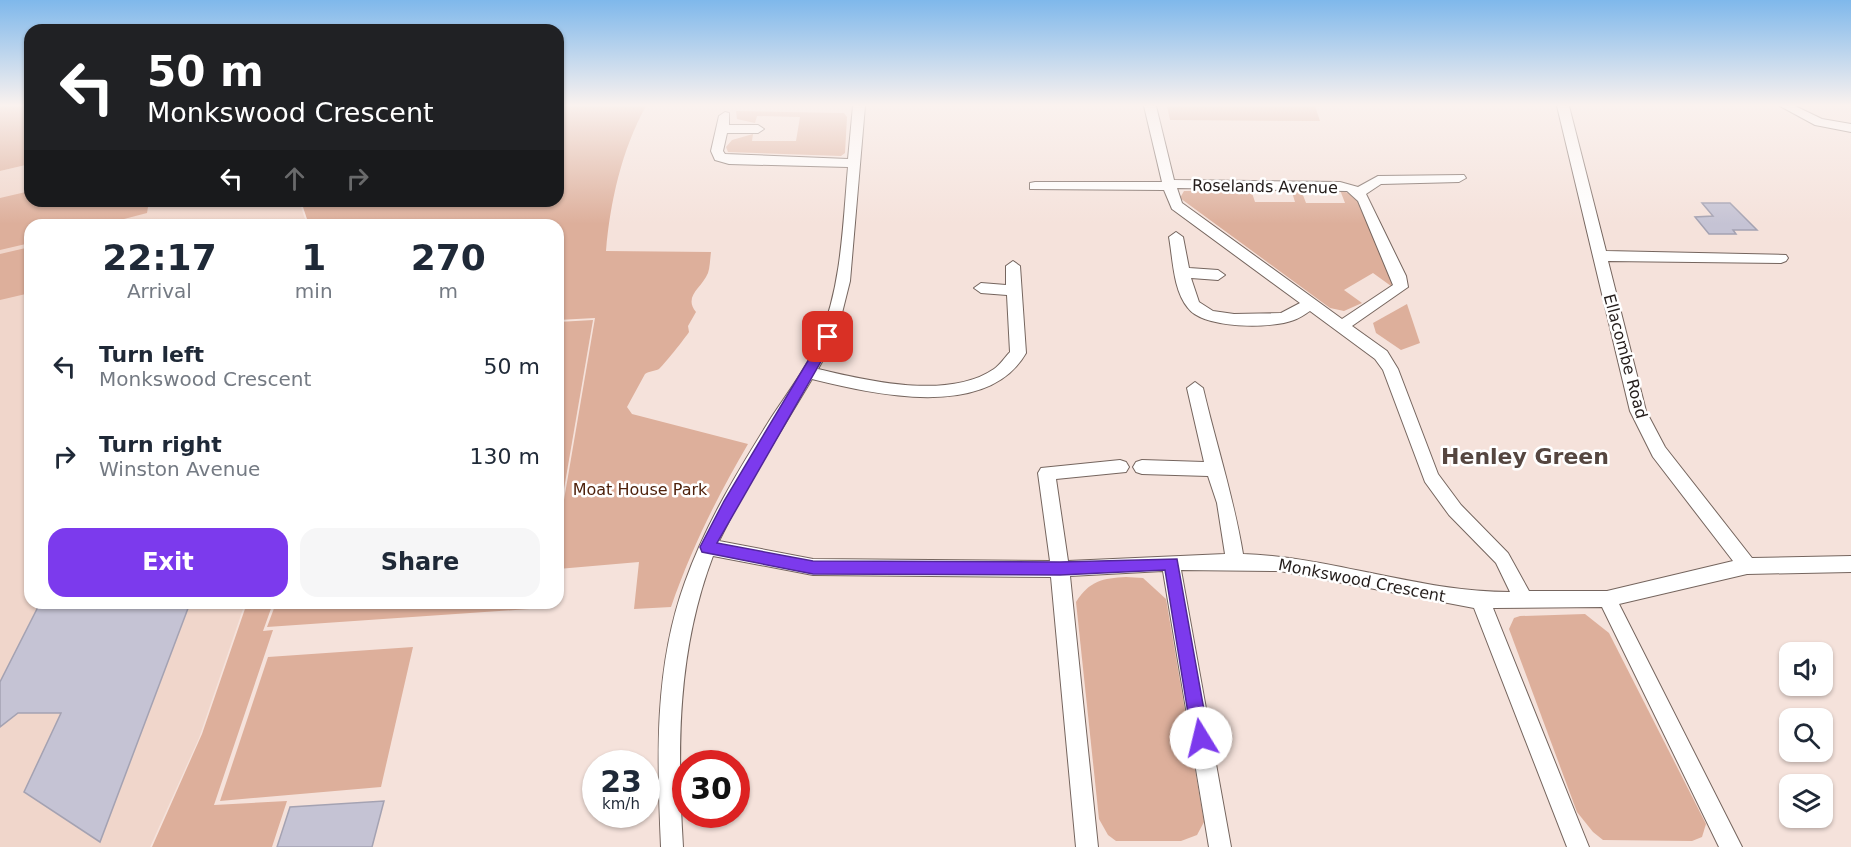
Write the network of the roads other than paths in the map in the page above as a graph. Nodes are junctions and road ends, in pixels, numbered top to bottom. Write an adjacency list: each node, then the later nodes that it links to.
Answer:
1 (718, 146): 5 (street)
2 (856, 146): 5 (street)
3 (1160, 146): 7 (street, Roselands Avenue)
4 (1573, 146): 11 (street, Ellacombe Road)
5 (854, 163): 20 (street)
6 (1459, 178): 9 (street, Roselands Avenue)
7 (1169, 185): 8 (street, Roselands Avenue); 9 (street, Roselands Avenue); 18 (street, Roselands Avenue)
8 (1035, 186)
9 (1359, 193): 19 (street, Roselands Avenue)
10 (1176, 237): 14 (street)
11 (1600, 256): 12 (street); 29 (street, Ellacombe Road)
12 (1781, 258)
13 (1013, 266): 17 (street)
14 (1184, 273): 15 (street); 18 (street)
15 (1218, 275)
16 (981, 288): 17 (street)
17 (1014, 290): 20 (street)
18 (1311, 303): 19 (street, Roselands Avenue)
19 (1343, 325): 33 (street, Roselands Avenue)
20 (809, 373): 25 (street)
21 (1195, 388): 24 (street)
22 (1142, 466): 24 (street)
23 (1120, 467): 30 (street)
24 (1214, 469): 26 (street)
25 (708, 547): 30 (street, Monkswood Crescent); 34 (street)
26 (1235, 561): 27 (street, Monkswood Crescent); 32 (street, Monkswood Crescent)
27 (1171, 563): 30 (street, Monkswood Crescent); 36 (street)
28 (1851, 564): 29 (street, Monkswood Crescent)
29 (1747, 566): 31 (street, Monkswood Crescent)
30 (1060, 569): 35 (street)
31 (1607, 599): 33 (street, Monkswood Crescent); 38 (street)
32 (1481, 600): 33 (street, Monkswood Crescent); 37 (street)
33 (1524, 600)
34 (672, 847)
35 (1087, 847)
36 (1220, 847)
37 (1578, 847)
38 (1731, 847)

